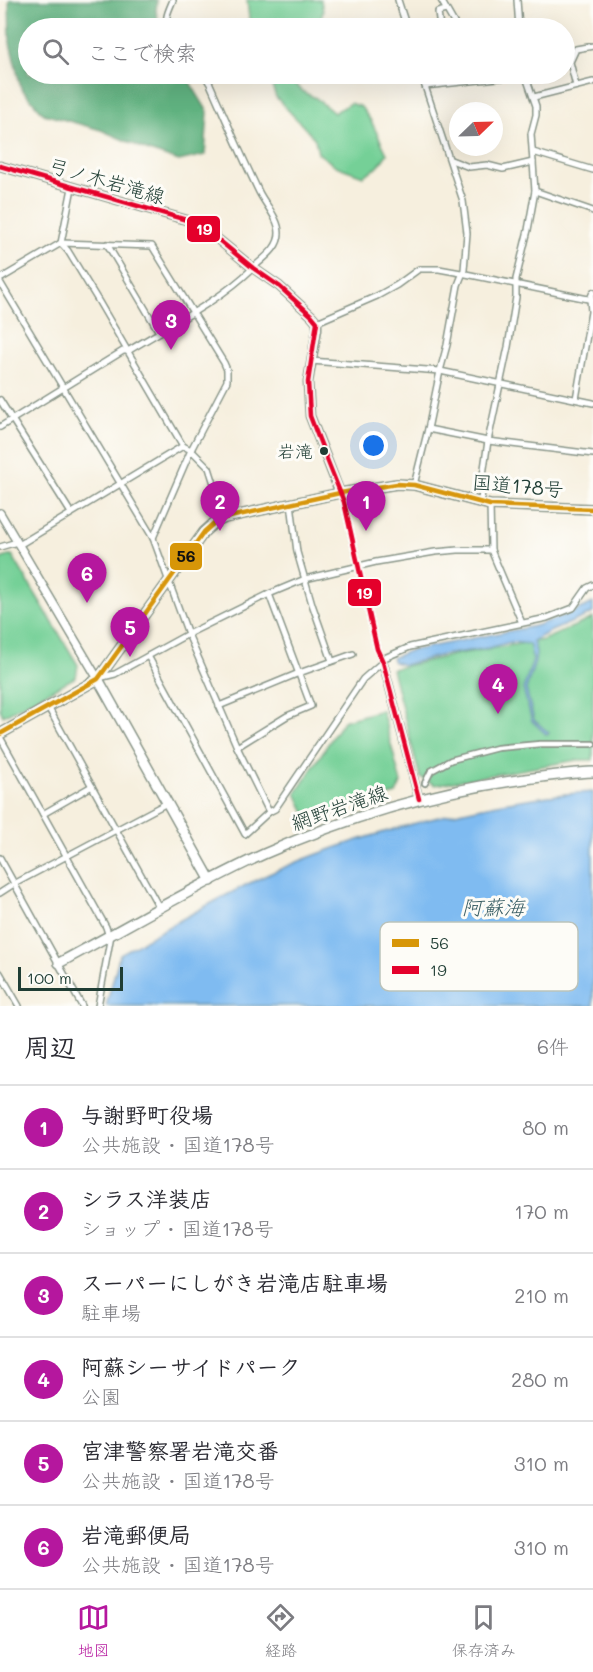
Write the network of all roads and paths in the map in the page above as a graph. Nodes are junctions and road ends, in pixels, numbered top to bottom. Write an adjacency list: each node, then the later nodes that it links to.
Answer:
1 (173, 0): 6 (street)
2 (398, 0): 7 (street)
3 (441, 0): 5 (street)
4 (517, 0): 10 (street)
5 (446, 9): 8 (street); 9 (street)
6 (167, 18)
7 (404, 18)
8 (439, 18)
9 (451, 18)
10 (518, 18)
11 (593, 46): 12 (street)
12 (575, 51)
13 (575, 82): 19 (street)
14 (593, 82): 19 (street)
15 (210, 84): 31 (street)
16 (443, 84): 18 (street)
17 (529, 84): 20 (street)
18 (425, 86): 22 (street)
19 (576, 86): 20 (street)
20 (534, 97): 21 (street)
21 (532, 152): 23 (street); 25 (street)
22 (451, 160): 23 (street); 32 (street)
23 (533, 162): 27 (street)
24 (0, 166): 26 (main road, 弓ノ木岩滝線)
25 (593, 170)
26 (72, 188): 29 (street); 31 (main road, 弓ノ木岩滝線)
27 (535, 191): 28 (street); 34 (street)
28 (593, 211)
29 (61, 243): 30 (street); 33 (street); 40 (street)
30 (107, 244): 37 (street); 39 (street)
31 (253, 268): 37 (street); 38 (main road, 弓ノ木岩滝線)
32 (461, 273): 34 (street); 38 (street); 42 (street)
33 (0, 280): 44 (street)
34 (516, 284): 36 (street); 43 (street)
35 (593, 292): 36 (street)
36 (591, 299): 45 (street)
37 (192, 312): 39 (street); 53 (street)
38 (317, 322): 41 (main road)
39 (159, 333): 40 (street)
40 (128, 351): 44 (street); 52 (street)
41 (311, 361): 42 (street); 57 (main road)
42 (440, 371): 43 (street); 50 (street)
43 (499, 384): 45 (street); 51 (street)
44 (64, 388): 48 (street); 55 (street)
45 (576, 399): 47 (street)
46 (0, 400): 48 (street)
47 (593, 404)
48 (12, 420): 49 (street); 62 (street)
49 (0, 427)
50 (428, 429): 51 (street); 56 (street)
51 (488, 441): 54 (street); 59 (street)
52 (183, 446): 53 (street); 55 (street)
53 (191, 450): 63 (street); 64 (street)
54 (593, 454)
55 (121, 483): 62 (street); 64 (street)
56 (414, 485): 57 (main road, 国道178号); 59 (main road, 国道178号)
57 (340, 493): 58 (main road, 国道178号); 68 (street)
58 (291, 503): 63 (main road, 国道178号); 70 (street)
59 (486, 504): 60 (main road, 国道178号); 67 (street)
60 (593, 509)
61 (0, 513): 65 (street)
62 (71, 513): 65 (street)
63 (225, 518): 69 (main road, 国道178号)
64 (153, 538): 69 (street)
65 (18, 543): 66 (street); 80 (street)
66 (0, 548)
67 (492, 550): 68 (street); 73 (street)
68 (359, 566): 70 (street); 78 (street)
69 (168, 579): 74 (street); 80 (main road, 国道178号)
70 (305, 579): 72 (street); 77 (street)
71 (593, 585): 73 (street)
72 (269, 594): 74 (street); 79 (street)
73 (522, 623): 78 (street)
74 (188, 634): 76 (street); 81 (street)
75 (353, 654): 77 (street)
76 (148, 656): 80 (street); 91 (street)
77 (332, 661): 79 (street)
78 (383, 662): 89 (street); 91 (street)
79 (299, 673): 81 (street); 85 (street)
80 (98, 679): 82 (main road, 国道178号); 90 (main road)
81 (219, 706): 85 (street)
82 (48, 707): 83 (main road, 国道178号); 88 (street)
83 (0, 736): 92 (street)
84 (593, 744): 87 (street)
85 (237, 747): 91 (street)
86 (593, 772): 89 (main road, 網野岩滝線)
87 (425, 783)
88 (92, 786): 92 (street); 93 (street)
89 (419, 799): 96 (main road, 網野岩滝線)
90 (167, 803): 93 (street); 96 (main road)
91 (269, 812)
92 (43, 814): 94 (street)
93 (116, 831): 94 (street); 99 (street)
94 (66, 857): 97 (street); 100 (street)
95 (0, 858): 97 (street)
96 (211, 881): 99 (main road, 網野岩滝線)
97 (14, 884): 98 (street); 101 (street)
98 (0, 893)
99 (160, 909): 100 (main road, 網野岩滝線)
100 (110, 936): 101 (main road, 網野岩滝線); 105 (street)
101 (59, 963): 104 (street)
102 (0, 973): 103 (street)
103 (19, 1006)
104 (82, 1006)
105 (98, 1006)

